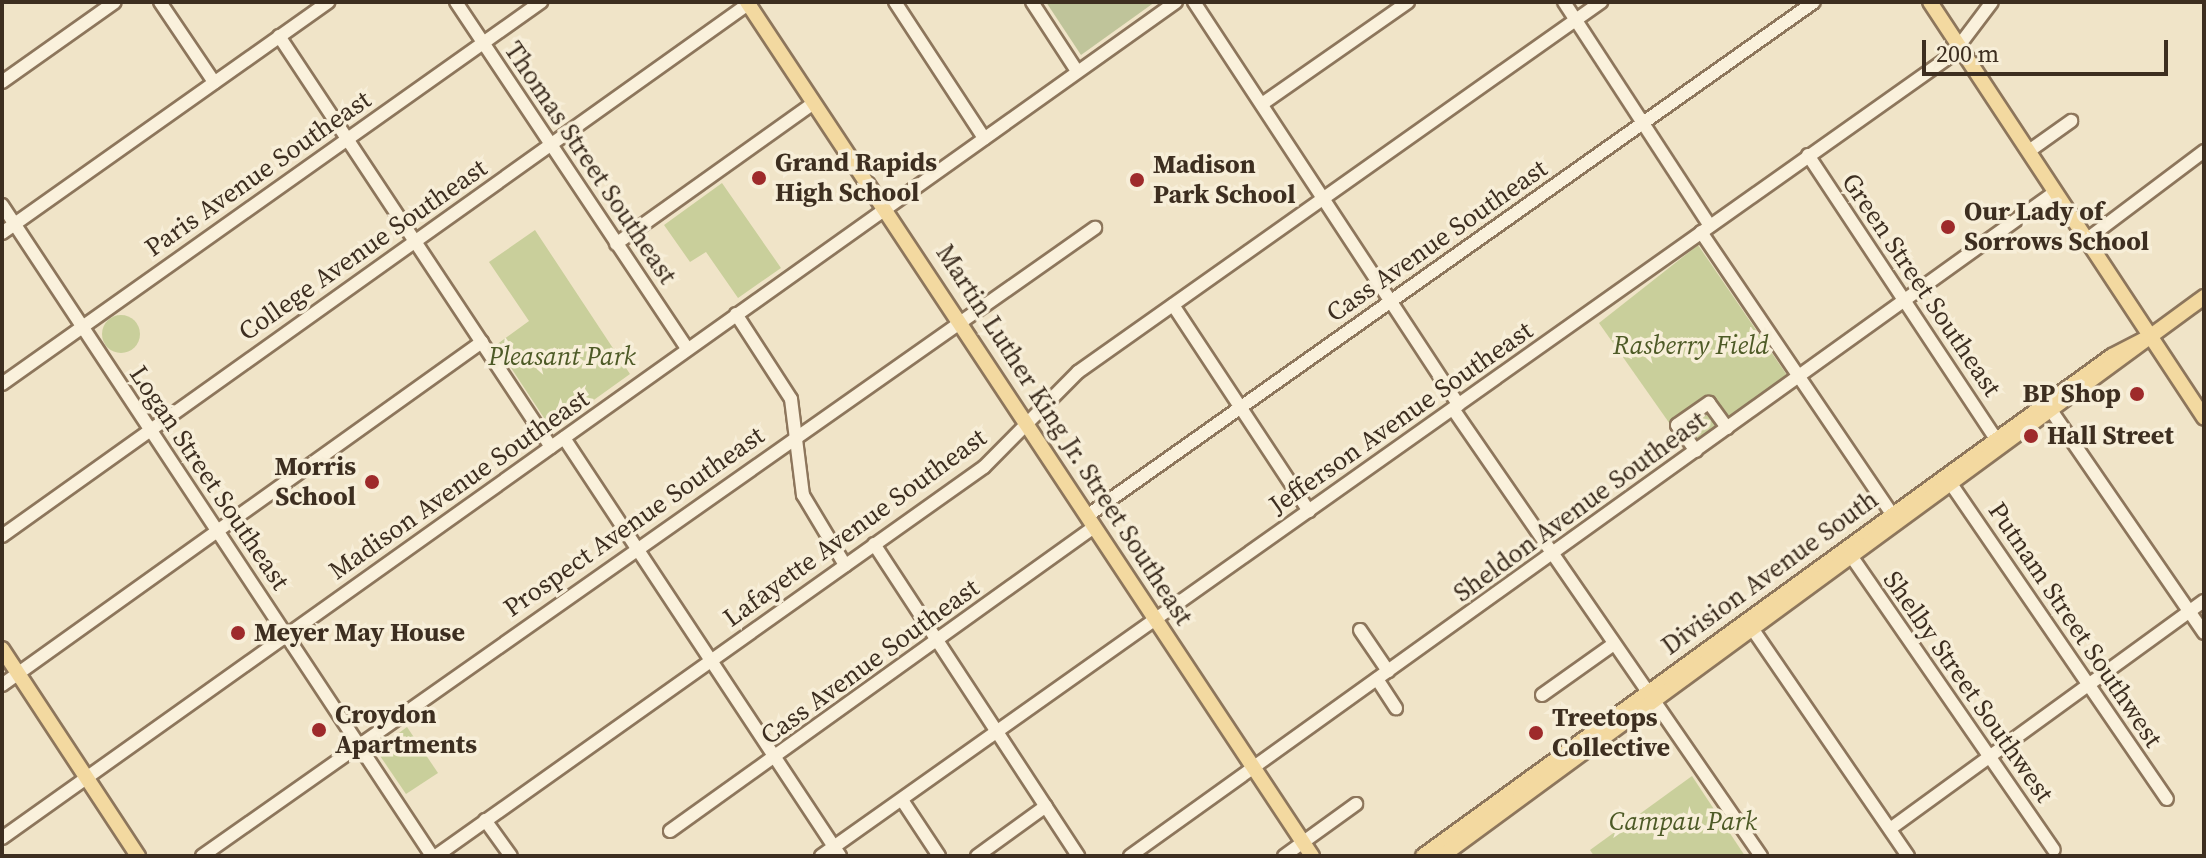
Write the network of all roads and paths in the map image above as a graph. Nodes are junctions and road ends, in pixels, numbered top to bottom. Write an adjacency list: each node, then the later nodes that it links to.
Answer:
1 (115, 2): 23 (street)
2 (160, 2): 24 (street)
3 (328, 2): 17 (street)
4 (456, 2): 20 (street, Thomas Street Southeast)
5 (541, 2): 20 (street, Paris Avenue Southeast)
6 (895, 2): 30 (street)
7 (1032, 2): 22 (street)
8 (1176, 2): 22 (street, Madison Avenue Southeast)
9 (1194, 2): 26 (street)
10 (1408, 2): 26 (street)
11 (1564, 2): 18 (street)
12 (1601, 2): 18 (street, Lafayette Avenue Southeast)
13 (1814, 2): 28 (street, Cass Avenue Southeast)
14 (1930, 2): 21 (main road)
15 (1992, 2): 21 (street, Jefferson Avenue Southeast)
16 (749, 3): 25 (main road, Martin Luther King Jr. Street Southeast); 31 (street, College Avenue Southeast)
17 (312, 7): 19 (street)
18 (1576, 20): 28 (street); 36 (street, Lafayette Avenue Southeast)
19 (279, 36): 24 (street); 29 (street)
20 (484, 43): 29 (street, Paris Avenue Southeast); 31 (street, Thomas Street Southeast)
21 (1959, 48): 32 (main road); 34 (street, Jefferson Avenue Southeast)
22 (1077, 71): 30 (street, Madison Avenue Southeast)
23 (2, 82)
24 (214, 82): 39 (street)
25 (814, 103): 38 (main road, Martin Luther King Jr. Street Southeast); 45 (street)
26 (1262, 104): 36 (street)
27 (2071, 121): 32 (street)
28 (1642, 123): 41 (street); 48 (street, Cass Avenue Southeast)
29 (347, 138): 43 (street); 52 (street, Paris Avenue Southeast)
30 (984, 138): 38 (street, Madison Avenue Southeast)
31 (552, 143): 43 (street, College Avenue Southeast); 45 (street, Thomas Street Southeast)
32 (2029, 151): 35 (main road)
33 (2204, 151): 44 (street)
34 (1808, 155): 41 (street, Jefferson Avenue Southeast); 47 (street, Green Street Southeast)
35 (2055, 192): 44 (main road); 47 (street, Sheldon Avenue Southeast)
36 (1322, 199): 48 (street); 49 (street, Lafayette Avenue Southeast)
37 (2, 205): 39 (street, Logan Street Southeast)
38 (886, 208): 50 (street, Madison Avenue Southeast); 51 (main road, Martin Luther King Jr. Street Southeast)
39 (14, 224): 42 (street); 52 (street, Logan Street Southeast)
40 (1095, 228): 51 (street, Prospect Avenue Southeast)
41 (1705, 229): 56 (street); 58 (street, Jefferson Avenue Southeast)
42 (2, 233)
43 (416, 240): 54 (street); 64 (street, College Avenue Southeast)
44 (2086, 240): 53 (main road)
45 (616, 244): 55 (street, Thomas Street Southeast)
46 (2204, 297): 53 (main road, Division Avenue South)
47 (1904, 299): 56 (street, Sheldon Avenue Southeast); 67 (street, Green Street Southeast)
48 (1391, 301): 58 (street); 60 (street, Cass Avenue Southeast)
49 (1173, 305): 60 (street); 62 (street, Lafayette Avenue Southeast)
50 (736, 314): 55 (street, Madison Avenue Southeast); 65 (street)
51 (957, 320): 62 (main road, Martin Luther King Jr. Street Southeast); 65 (street, Prospect Avenue Southeast)
52 (81, 326): 57 (street, Paris Avenue Southeast); 64 (street, Logan Street Southeast)
53 (2150, 337): 59 (main road, Division Avenue South); 61 (main road)
54 (482, 342): 68 (street); 74 (street)
55 (687, 349): 66 (street, Madison Avenue Southeast)
56 (1798, 376): 63 (street, Sheldon Avenue Southeast); 72 (street)
57 (2, 384)
58 (1456, 407): 71 (street, Jefferson Avenue Southeast); 79 (street)
59 (2050, 407): 67 (main road, Division Avenue South); 70 (main road, Division Avenue South); 82 (street)
60 (1240, 408): 71 (street); 73 (street, Cass Avenue Southeast)
61 (2204, 418)
62 (1026, 423): 73 (main road, Martin Luther King Jr. Street Southeast); 76 (street, Lafayette Avenue Southeast)
63 (1727, 428): 69 (street, Sheldon Avenue Southeast); 69 (street)
64 (150, 429): 74 (street, Logan Street Southeast); 75 (street, College Avenue Southeast)
65 (799, 432): 77 (street, Prospect Avenue Southeast); 80 (street)
66 (564, 438): 68 (street, Madison Avenue Southeast); 77 (street)
67 (1996, 439): 70 (main road, Division Avenue South)
68 (551, 447): 87 (street, Madison Avenue Southeast)
69 (1696, 451): 79 (street, Sheldon Avenue Southeast)
70 (1949, 480): 72 (main road, Division Avenue South); 95 (street, Putnam Street Southwest)
71 (1309, 511): 83 (street, Jefferson Avenue Southeast)
72 (1896, 519): 78 (main road, Division Avenue South)
73 (1090, 522): 83 (main road, Martin Luther King Jr. Street Southeast); 88 (street, Cass Avenue Southeast)
74 (218, 530): 87 (street, Logan Street Southeast); 93 (street)
75 (2, 536)
76 (874, 544): 80 (street, Lafayette Avenue Southeast); 88 (street)
77 (636, 548): 91 (street); 101 (street, Prospect Avenue Southeast)
78 (1849, 553): 84 (main road, Division Avenue South); 102 (street, Shelby Street Southwest)
79 (1551, 554): 89 (street); 92 (street, Sheldon Avenue Southeast)
80 (845, 565): 91 (street, Lafayette Avenue Southeast)
81 (2204, 601): 82 (street)
82 (2189, 612): 86 (street); 95 (street)
83 (1157, 618): 100 (street, Jefferson Avenue Southeast); 104 (main road, Martin Luther King Jr. Street Southeast)
84 (1750, 625): 98 (main road, Division Avenue South); 111 (street)
85 (1360, 630): 92 (street)
86 (2204, 633)
87 (286, 634): 101 (street, Logan Street Southeast); 105 (street, Madison Avenue Southeast)
88 (936, 641): 100 (street); 103 (street, Cass Avenue Southeast)
89 (1611, 646): 97 (street); 98 (street)
90 (2, 649): 93 (main road)
91 (710, 659): 103 (street); 110 (street, Lafayette Avenue Southeast)
92 (1388, 671): 94 (street, Sheldon Avenue Southeast)
93 (18, 673): 96 (street); 105 (main road)
94 (1377, 679): 99 (street); 104 (street, Sheldon Avenue Southeast)
95 (2089, 684): 102 (street); 106 (street, Putnam Street Southwest)
96 (2, 685)
97 (1542, 695)
98 (1649, 698): 115 (main road, Division Avenue South); 131 (street)
99 (1396, 708)
100 (997, 732): 107 (street, Jefferson Avenue Southeast); 109 (street)
101 (359, 745): 119 (street, Prospect Avenue Southeast); 120 (street, Logan Street Southeast)
102 (1989, 756): 111 (street); 116 (street, Shelby Street Southwest)
103 (774, 758): 112 (street, Cass Avenue Southeast); 117 (street)
104 (1254, 767): 114 (main road, Martin Luther King Jr. Street Southeast); 126 (street, Sheldon Avenue Southeast)
105 (86, 777): 113 (street, Madison Avenue Southeast); 118 (main road)
106 (2167, 799)
107 (902, 800): 117 (street, Jefferson Avenue Southeast); 123 (street)
108 (1356, 804): 114 (street)
109 (1046, 806): 124 (street); 125 (street)
110 (485, 820): 120 (street, Lafayette Avenue Southeast); 121 (street)
111 (1890, 829): 132 (street)
112 (670, 831)
113 (2, 838)
114 (1303, 843): 127 (street); 128 (main road, Martin Luther King Jr. Street Southeast)
115 (1455, 846): 129 (main road, Division Avenue South); 130 (main road, Division Avenue South)
116 (2054, 850)
117 (837, 851): 122 (street, Jefferson Avenue Southeast)
118 (138, 856)
119 (202, 856)
120 (434, 856)
121 (511, 856)
122 (821, 856)
123 (939, 856)
124 (977, 856)
125 (1078, 856)
126 (1130, 856)
127 (1284, 856)
128 (1312, 856)
129 (1423, 856)
130 (1442, 856)
131 (1761, 856)
132 (1908, 856)

